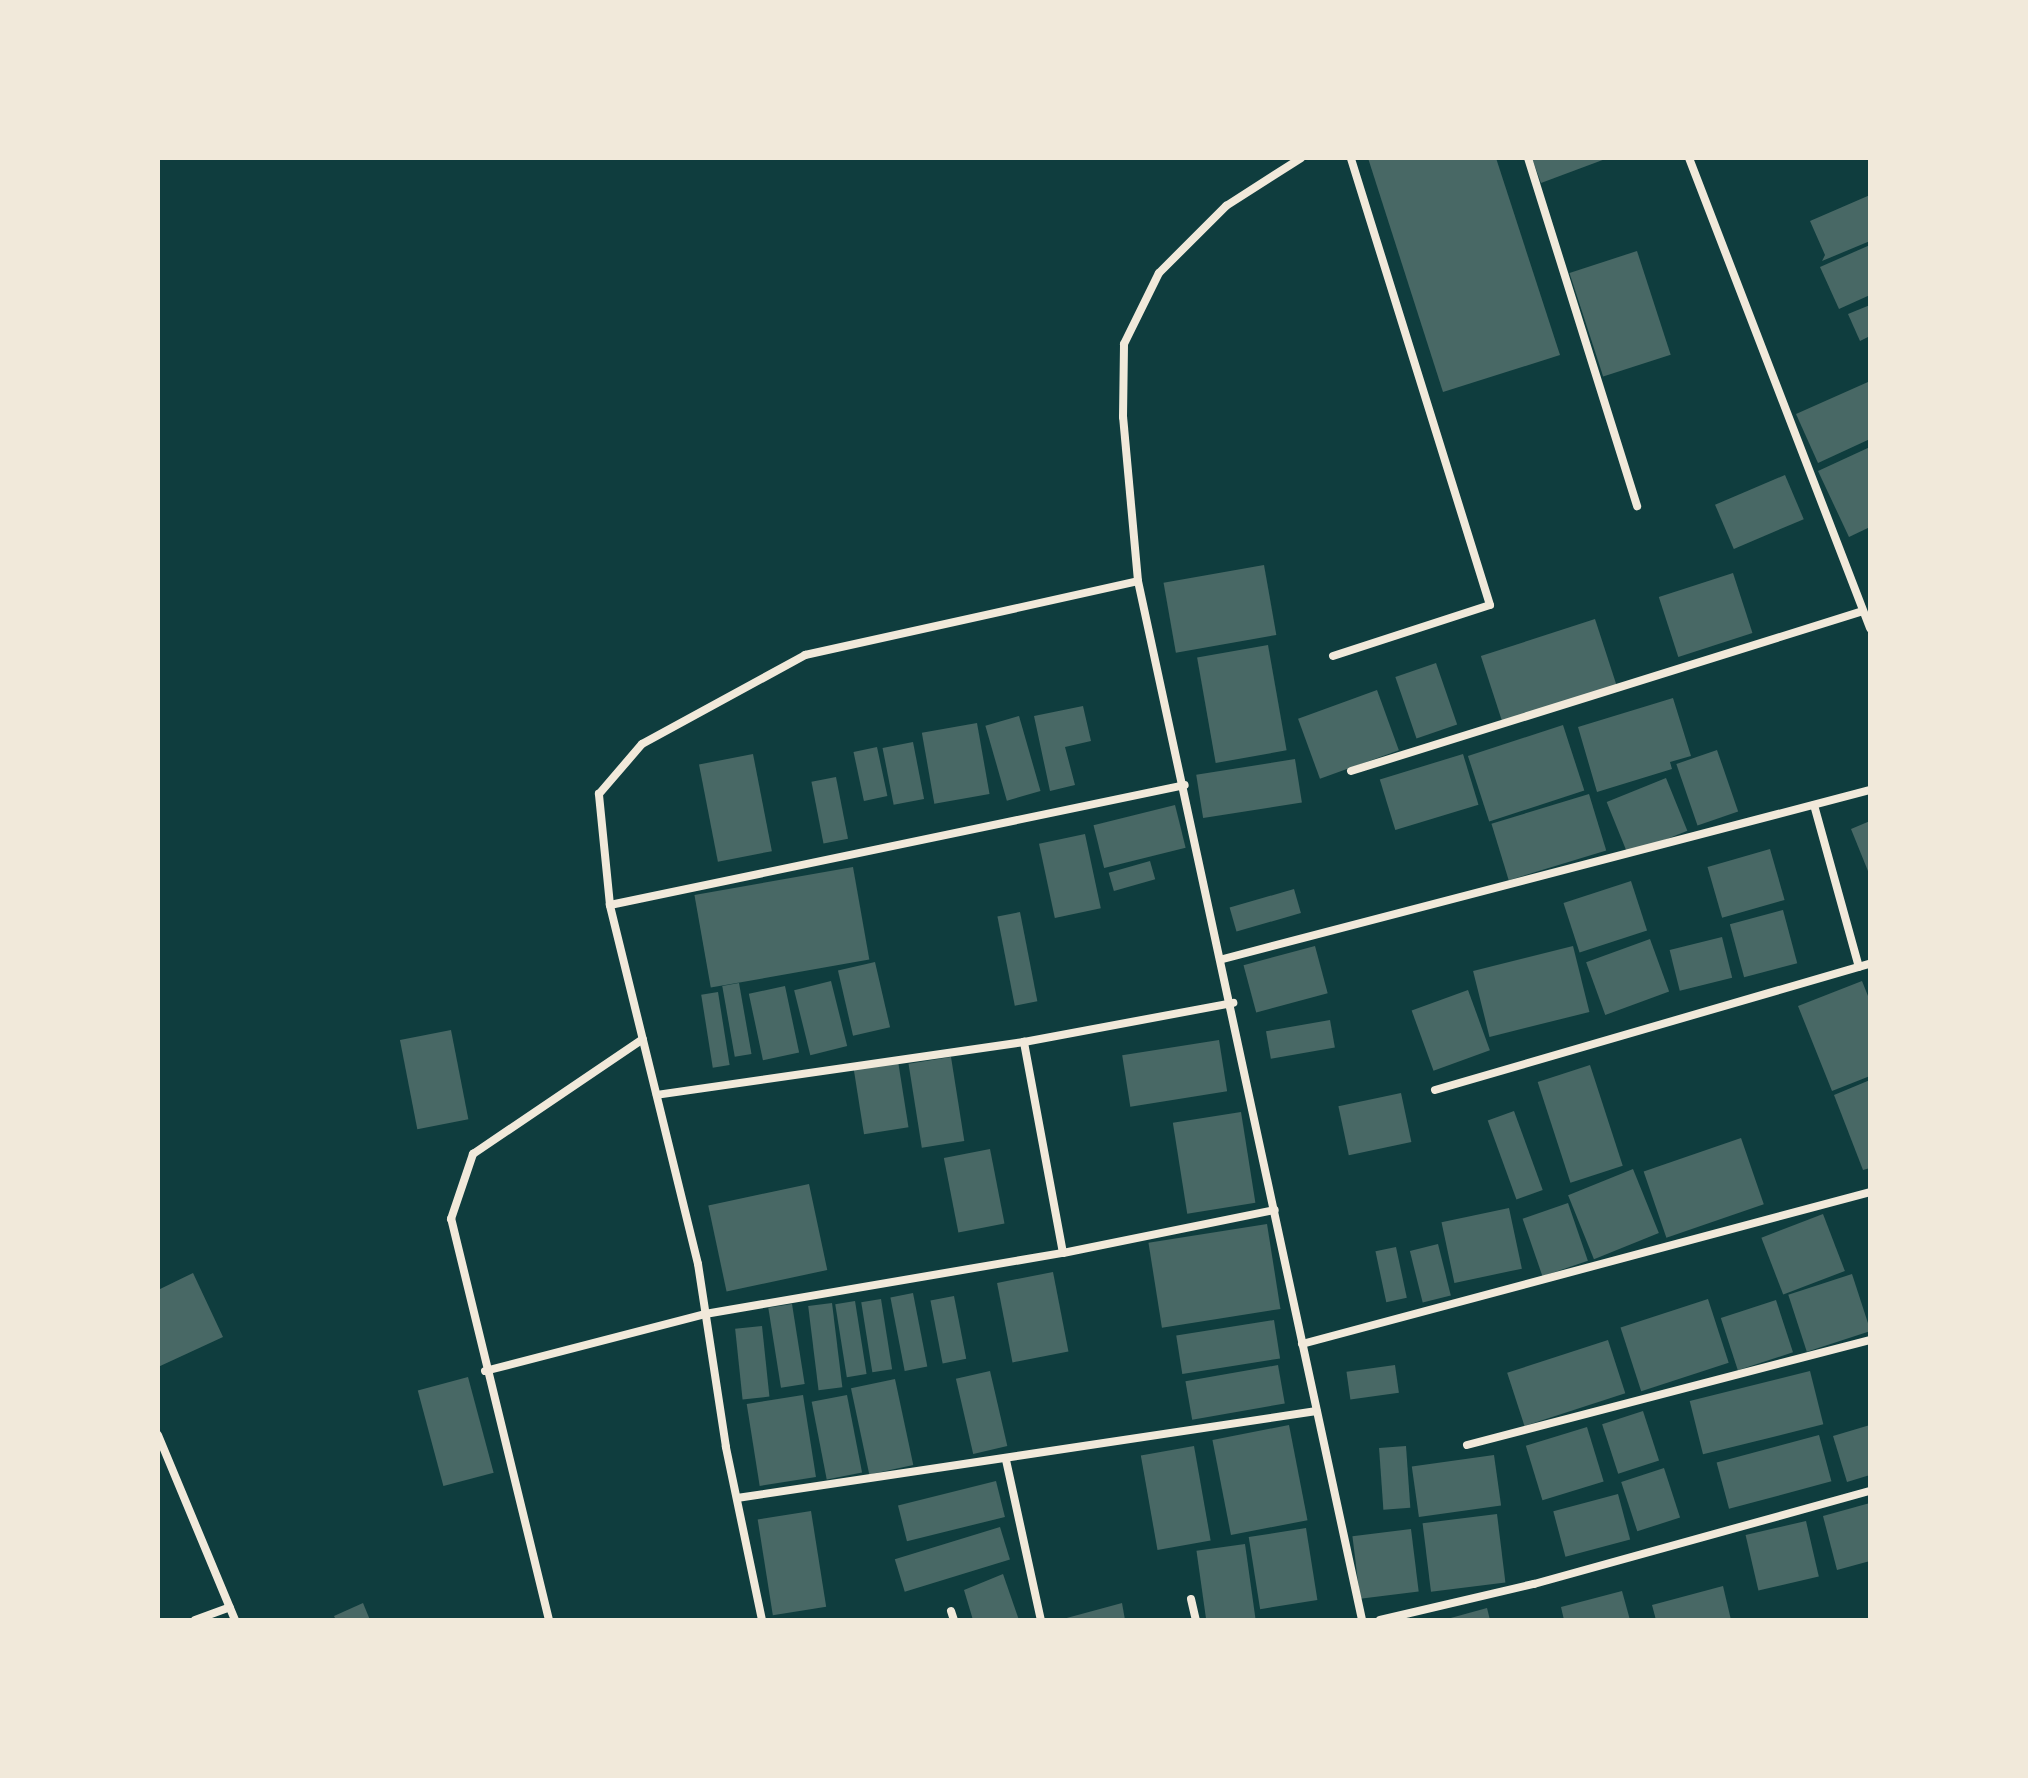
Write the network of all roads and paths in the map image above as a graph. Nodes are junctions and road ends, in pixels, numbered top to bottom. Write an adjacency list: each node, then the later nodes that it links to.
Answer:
1 (1301, 158): 6 (street)
2 (1351, 158): 9 (street)
3 (1528, 158): 5 (street)
4 (1689, 158): 7 (street)
5 (1637, 506)
6 (1138, 581): 11 (street); 14 (street)
7 (1863, 611): 8 (street); 10 (street)
8 (1870, 628)
9 (1333, 656)
10 (1351, 771)
11 (1185, 785): 14 (street); 15 (street)
12 (1870, 790): 13 (street)
13 (1814, 805): 15 (street); 17 (street)
14 (610, 905): 19 (street)
15 (1223, 959): 18 (street)
16 (1870, 964): 17 (street)
17 (1859, 967): 21 (street)
18 (1233, 1003): 20 (street); 24 (street)
19 (643, 1039): 22 (street); 29 (street)
20 (1024, 1042): 22 (street); 25 (street)
21 (1435, 1090)
22 (657, 1095): 26 (street)
23 (1870, 1192): 28 (street)
24 (1275, 1210): 25 (street); 28 (street)
25 (1063, 1253): 26 (street)
26 (705, 1314): 29 (street); 35 (street)
27 (1870, 1340): 32 (street)
28 (1302, 1344): 30 (street)
29 (485, 1371): 40 (street)
30 (1317, 1411): 33 (street); 44 (street)
31 (158, 1435): 37 (street)
32 (1467, 1445)
33 (1006, 1460): 35 (street); 42 (street)
34 (1870, 1491): 45 (street)
35 (737, 1498): 41 (street)
36 (1191, 1599): 43 (street)
37 (230, 1607): 38 (street); 39 (street)
38 (195, 1620)
39 (235, 1620)
40 (549, 1620)
41 (762, 1620)
42 (1041, 1620)
43 (1196, 1620)
44 (1362, 1620)
45 (1380, 1620)

